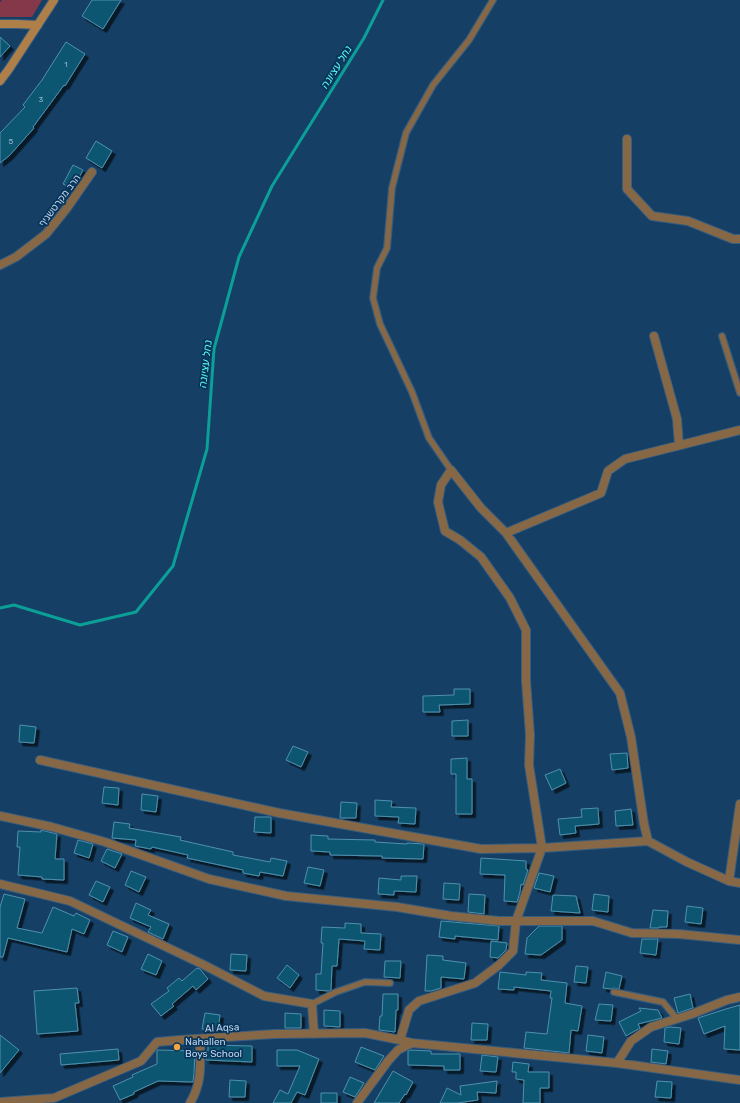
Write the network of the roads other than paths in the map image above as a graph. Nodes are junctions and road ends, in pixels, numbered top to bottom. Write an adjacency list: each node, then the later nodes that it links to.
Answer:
1 (54, 0): 4 (street)
2 (493, 0): 15 (lane)
3 (0, 24): 4 (street)
4 (38, 25): 5 (street)
5 (0, 81)
6 (627, 139): 8 (street)
7 (92, 172): 9 (street, הרב מקרטשניף)
8 (740, 239)
9 (0, 265)
10 (654, 336): 14 (street)
11 (722, 336): 12 (lane)
12 (740, 393)
13 (740, 430): 14 (street)
14 (679, 445): 16 (street)
15 (451, 470): 16 (street); 21 (street)
16 (506, 533): 20 (street)
17 (40, 760): 21 (street)
18 (740, 804): 22 (street)
19 (0, 816): 25 (street)
20 (648, 841): 21 (street); 22 (street)
21 (542, 848): 25 (street)
22 (729, 881): 23 (street)
23 (740, 883)
24 (0, 884): 30 (street)
25 (516, 921): 26 (street); 34 (street)
26 (740, 940)
27 (390, 984): 30 (lane)
28 (614, 992): 31 (lane)
29 (740, 997): 31 (street)
30 (312, 1004): 32 (street)
31 (677, 1019): 36 (street)
32 (314, 1034): 33 (street, Al Aqsa); 34 (street, Al Aqsa)
33 (200, 1039): 38 (street, Al Aqsa); 39 (street)
34 (400, 1040): 35 (street, Al Aqsa)
35 (412, 1043): 36 (street, Al Aqsa); 40 (street)
36 (617, 1063): 37 (street, Al Aqsa)
37 (740, 1080)
38 (0, 1102)
39 (190, 1103)
40 (357, 1103)

